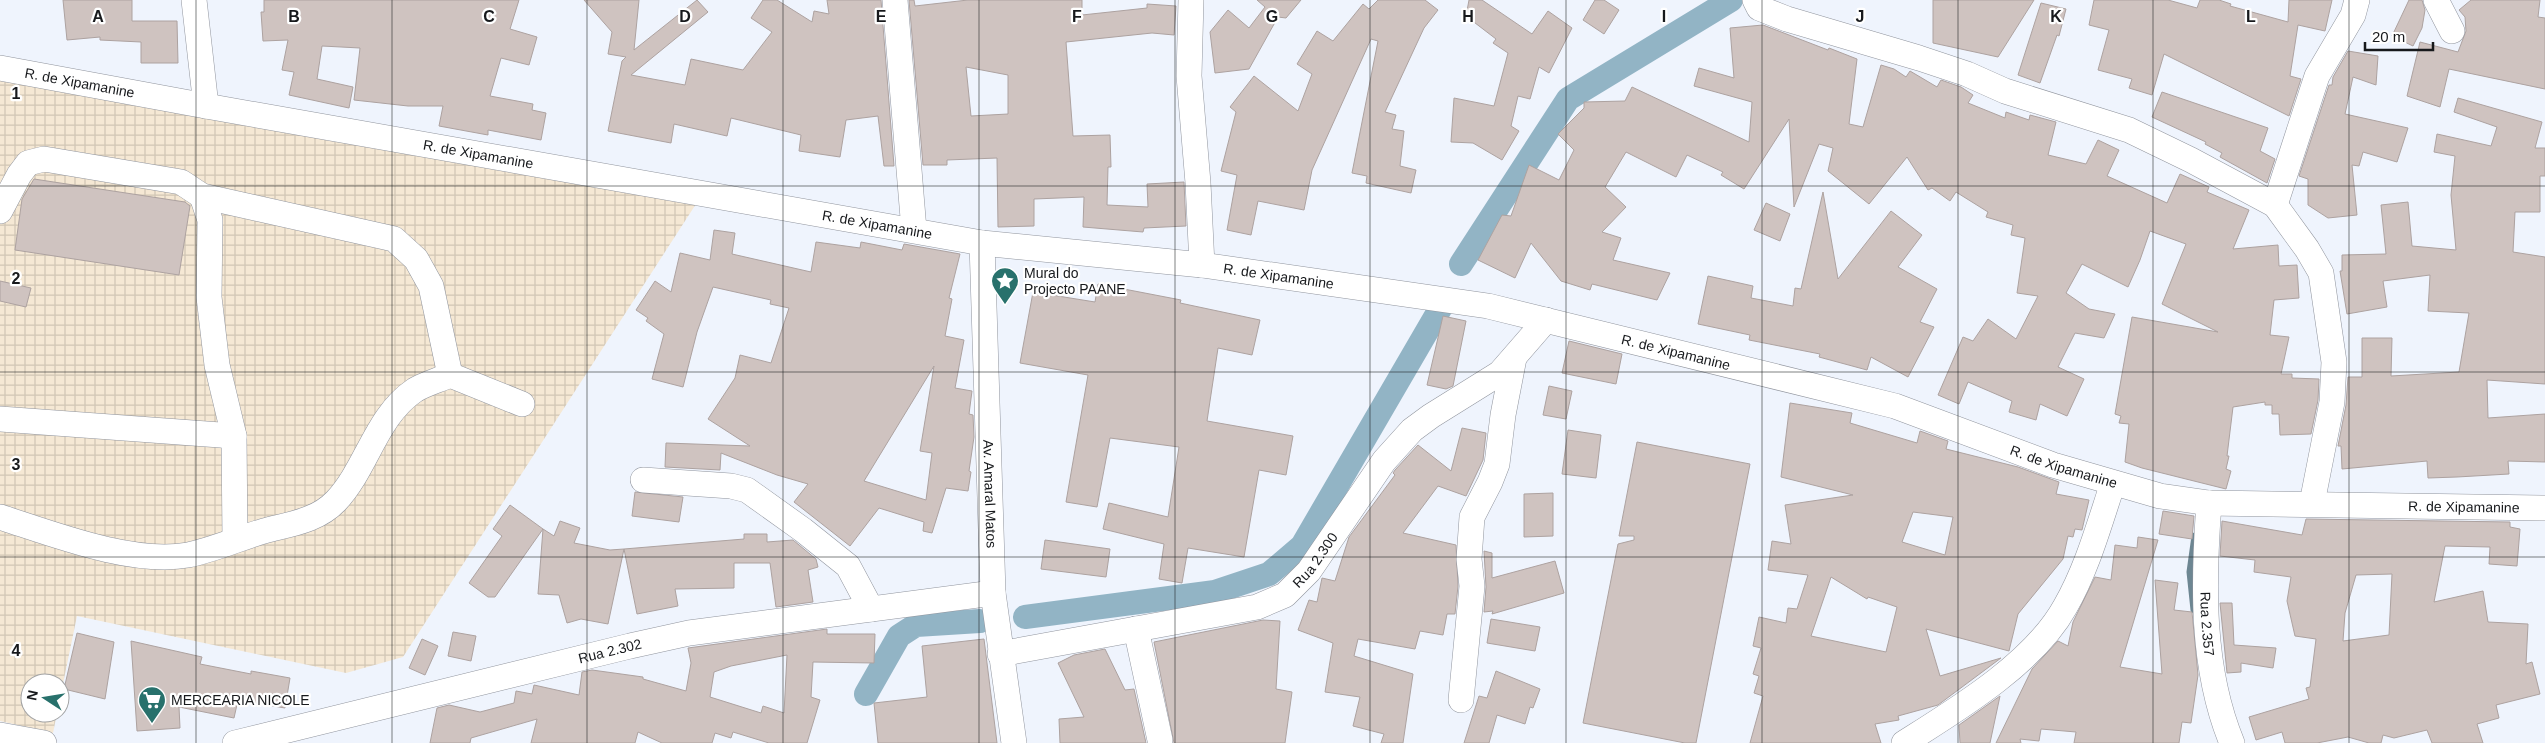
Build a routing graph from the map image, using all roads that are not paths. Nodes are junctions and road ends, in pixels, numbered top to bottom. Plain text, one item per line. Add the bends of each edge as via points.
1 (194, 0) edge
2 (895, 0) edge
3 (1191, 0) edge
4 (2357, 0) edge
5 (2436, 0) edge
6 (1757, 4) edge
7 (2452, 31) dead end
8 (0, 68) edge
9 (206, 106) junction
10 (202, 196) junction
11 (2275, 205) junction
12 (0, 211) edge
13 (914, 230) junction
14 (982, 243) junction
15 (1202, 265) junction
16 (1546, 320) junction
17 (1514, 358) junction
18 (450, 375) junction
19 (522, 404) dead end
20 (0, 419) edge
21 (234, 436) junction
22 (643, 480) dead end
23 (2113, 483) junction
24 (2209, 503) junction
25 (2312, 503) junction
26 (2545, 508) edge
27 (0, 517) edge
28 (235, 539) junction
29 (993, 592) junction
30 (870, 609) junction
31 (1136, 629) junction
32 (1000, 654) junction
33 (1461, 700) dead end
34 (0, 735) edge
35 (1160, 740) dead end
36 (44, 743) edge
37 (235, 743) edge
38 (1014, 743) edge
39 (1904, 743) edge
40 (2232, 743) edge

1 - 9 street
2 - 13 street
3 - 15 street via 1189,76
4 - 11 street via 2353,15 2317,76
5 - 7 street
6 - 11 street via 1808,26 1919,58 2005,91 2129,130
8 - 9 street, R. de Xipamanine
9 - 13 street, R. de Xipamanine
10 - 12 street via 181,182 44,159 28,163
10 - 18 street via 394,239 416,259 432,286
10 - 21 street via 210,220 209,297 217,365
11 - 25 street via 2321,273 2334,362 2332,402
13 - 14 street, R. de Xipamanine
14 - 15 street, R. de Xipamanine
14 - 29 street, Av. Amaral Matos
15 - 16 street, R. de Xipamanine via 1488,306
16 - 17 street, Rua 2.300
16 - 23 street, R. de Xipamanine via 1895,406 2053,465
17 - 31 street, Rua 2.300 via 1500,373 1412,430 1384,461 1309,571 1285,596 1257,607
17 - 33 street via 1502,415 1497,464 1472,518 1469,559 1472,586
18 - 19 street
18 - 28 street via 415,390 391,412 337,500 318,516
20 - 21 street
21 - 28 street
22 - 30 street via 747,490 848,566
23 - 24 street, R. de Xipamanine via 2160,496
23 - 39 street via 2086,565 2065,608 2035,648 1960,708
24 - 25 street, R. de Xipamanine
24 - 40 street, Rua 2.357 via 2204,563 2210,665
25 - 26 street, R. de Xipamanine
27 - 28 street via 65,538 139,556 188,555
29 - 30 street, Rua 2.302
29 - 32 street, Av. Amaral Matos
30 - 37 street, Rua 2.302 via 689,633
31 - 32 street, Rua 2.300
31 - 35 street
32 - 38 street, Av. Amaral Matos
34 - 36 street

